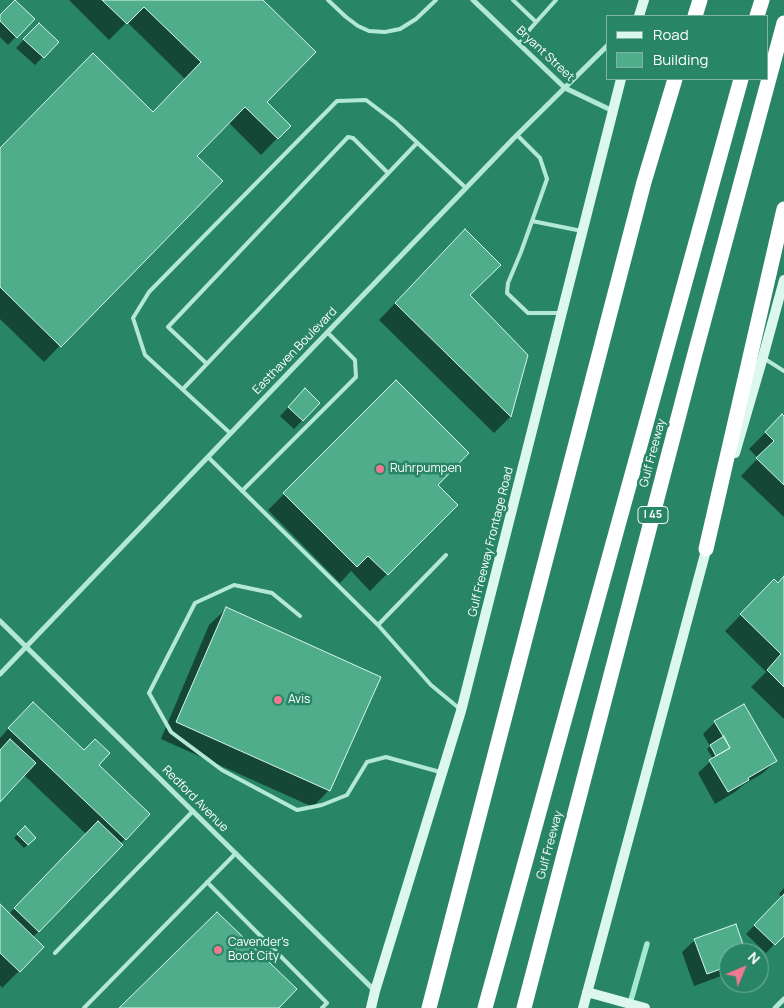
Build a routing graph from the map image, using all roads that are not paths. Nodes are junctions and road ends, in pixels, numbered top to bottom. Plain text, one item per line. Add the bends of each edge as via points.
1 (328, 0) edge
2 (436, 0) edge
3 (473, 0) edge
4 (513, 0) edge
5 (556, 0) edge
6 (644, 0) edge
7 (700, 0) edge
8 (762, 0) edge
9 (639, 15) edge
10 (695, 15) edge
11 (757, 15) edge
12 (536, 22) junction
13 (784, 23) edge
14 (519, 44) junction
15 (606, 47) edge
16 (769, 79) edge
17 (621, 80) edge
18 (676, 80) edge
19 (740, 80) edge
20 (769, 80) edge
21 (565, 88) junction
22 (613, 111) junction
23 (518, 135) junction
24 (417, 143) junction
25 (388, 173) junction
26 (466, 188) junction
27 (784, 208) edge
28 (532, 221) junction
29 (582, 231) junction
30 (784, 280) edge
31 (562, 313) junction
32 (327, 332) junction
33 (763, 357) junction
34 (207, 364) junction
35 (784, 371) edge
36 (183, 389) junction
37 (230, 433) junction
38 (208, 457) junction
39 (242, 491) junction
40 (706, 549) junction
41 (446, 555) dead end
42 (300, 616) dead end
43 (0, 621) edge
44 (378, 625) junction
45 (26, 647) junction
46 (0, 674) edge
47 (461, 710) junction
48 (442, 772) junction
49 (193, 811) junction
50 (236, 853) junction
51 (207, 882) junction
52 (55, 953) dead end
53 (375, 991) junction
54 (587, 992) junction
55 (784, 999) edge
56 (84, 1008) edge
57 (322, 1008) edge
58 (371, 1008) edge
59 (429, 1008) edge
60 (485, 1008) edge
61 (524, 1008) edge
62 (583, 1008) edge
63 (644, 1008) edge
64 (775, 1008) edge

1 - 2 lane via 358,26 385,32 400,29 416,20
3 - 14 street, Bryant Street
4 - 12 lane
5 - 12 lane
6 - 9 main road
7 - 10 highway
8 - 11 highway
12 - 14 lane
13 - 16 highway, Gulf Freeway / I 45
14 - 21 street, Bryant Street
15 - 21 street, Easthaven Boulevard
17 - 22 main road, Gulf Freeway Frontage Road
18 - 59 highway via 644,182
19 - 60 highway, Gulf Freeway
20 - 61 highway, Gulf Freeway / I 45
21 - 22 street, Bryant Street
21 - 23 street, Easthaven Boulevard
22 - 29 main road, Gulf Freeway Frontage Road
23 - 26 street, Easthaven Boulevard
23 - 28 lane via 540,158 547,179
24 - 25 lane
24 - 26 lane
24 - 36 lane via 366,100 337,101 149,292 133,318 145,355
25 - 34 lane
25 - 34 lane via 353,138 348,137 168,327
26 - 32 street, Easthaven Boulevard
27 - 40 highway
28 - 29 lane
28 - 31 lane via 507,293 528,313
29 - 31 main road, Gulf Freeway Frontage Road
30 - 33 main road
31 - 47 main road, Gulf Freeway Frontage Road
32 - 37 street, Easthaven Boulevard
32 - 39 lane via 355,360 356,377
33 - 35 lane
33 - 40 main road
34 - 36 lane
36 - 37 lane
37 - 38 street, Easthaven Boulevard
38 - 39 lane
38 - 45 street, Easthaven Boulevard
39 - 44 lane
40 - 54 main road
41 - 44 lane
42 - 48 lane via 272,592 234,585 195,603 148,693 171,732 222,770 297,810 347,795 367,762 386,757
43 - 45 street, Redford Avenue
44 - 47 lane via 431,685
45 - 46 street, Easthaven Boulevard
45 - 49 street, Redford Avenue
47 - 48 main road, Gulf Freeway Frontage Road
48 - 53 main road, Gulf Freeway Frontage Road
49 - 50 street, Redford Avenue
49 - 52 lane
50 - 51 lane
50 - 53 street, Redford Avenue
51 - 56 lane
51 - 57 lane via 327,1003
53 - 58 main road, Gulf Freeway Frontage Road
54 - 62 main road
54 - 63 main road
55 - 64 street

